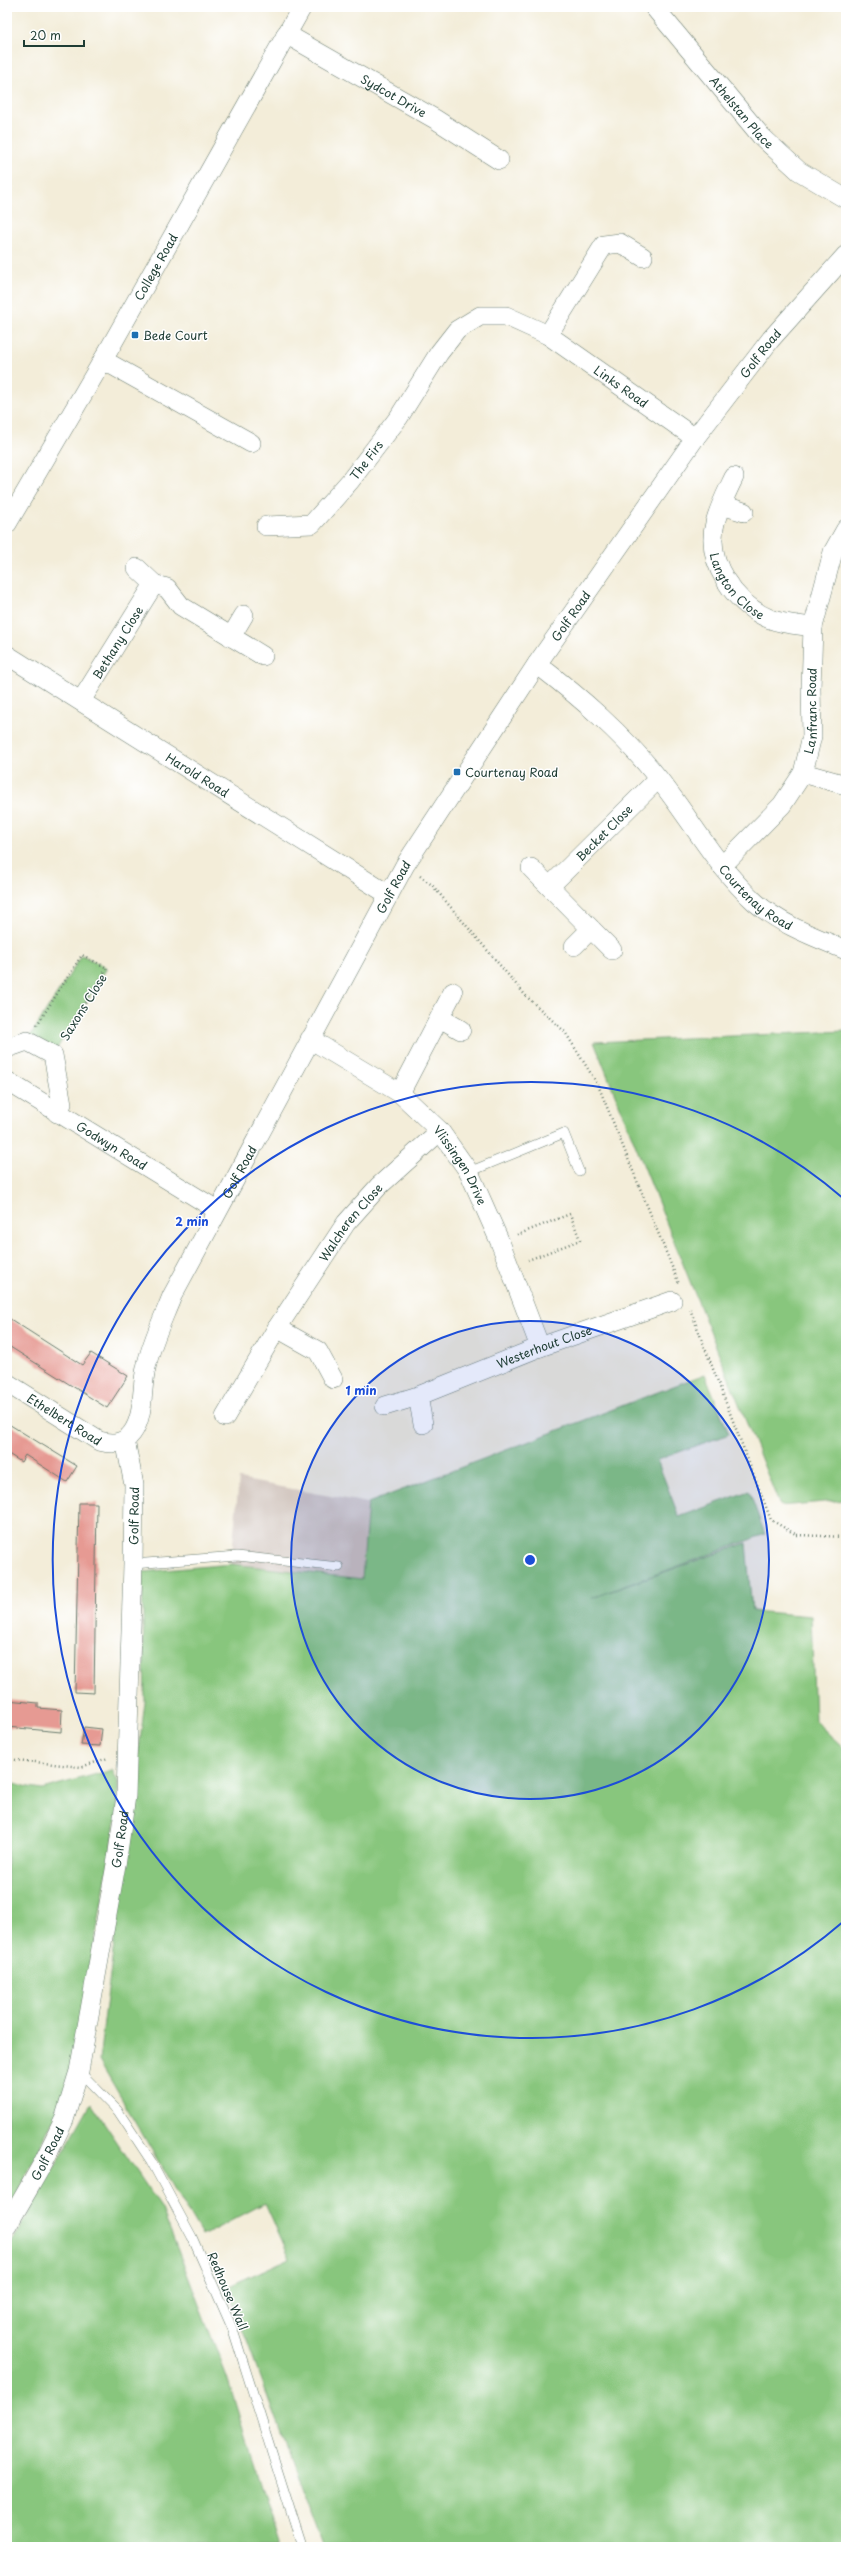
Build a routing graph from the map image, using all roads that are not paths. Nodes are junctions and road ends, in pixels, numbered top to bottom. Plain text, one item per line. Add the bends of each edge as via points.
1 (302, 7) edge
2 (654, 7) edge
3 (286, 34) junction
4 (499, 160) dead end
5 (846, 199) edge
6 (846, 254) edge
7 (643, 257) dead end
8 (548, 335) junction
9 (439, 353) joint
10 (103, 360) junction
11 (695, 438) junction
12 (251, 444) dead end
13 (734, 477) dead end
14 (722, 505) junction
15 (744, 512) dead end
16 (7, 524) edge
17 (266, 526) dead end
18 (846, 529) edge
19 (138, 568) dead end
20 (154, 584) junction
21 (244, 615) dead end
22 (813, 627) junction
23 (232, 637) junction
24 (7, 655) edge
25 (263, 656) dead end
26 (537, 664) junction
27 (81, 701) junction
28 (803, 773) junction
29 (658, 779) junction
30 (846, 785) edge
31 (722, 866) junction
32 (531, 868) dead end
33 (550, 886) junction
34 (388, 895) junction
35 (591, 929) junction
36 (574, 946) dead end
37 (612, 950) dead end
38 (846, 950) edge
39 (453, 992) dead end
40 (440, 1018) junction
41 (461, 1030) dead end
42 (310, 1040) junction
43 (7, 1048) edge
44 (7, 1081) edge
45 (400, 1093) junction
46 (57, 1113) junction
47 (440, 1131) junction
48 (579, 1171) dead end
49 (469, 1172) junction
50 (217, 1210) junction
51 (681, 1299) road end
52 (277, 1328) junction
53 (540, 1347) junction
54 (333, 1379) dead end
55 (7, 1383) edge
56 (418, 1396) junction
57 (385, 1406) dead end
58 (225, 1416) dead end
59 (422, 1424) dead end
60 (125, 1440) junction
61 (133, 1564) junction
62 (339, 1567) dead end
63 (79, 2071) junction
64 (7, 2226) edge
65 (302, 2547) edge

1 - 3 street, College Road
2 - 5 street, Athelstan Place via 760,136 799,170
3 - 4 street, Sydcot Drive via 435,119
3 - 10 street, College Road
6 - 11 street, Golf Road via 771,339
7 - 8 street via 620,243 604,245
8 - 9 street, Links Road via 506,316 480,316 456,330
8 - 11 street, Links Road
9 - 17 street, The Firs via 400,417 350,482 312,524
10 - 12 street
10 - 16 street, College Road
11 - 26 street, Golf Road
13 - 14 street, Langton Close
14 - 15 street
14 - 22 street, Langton Close via 715,524 713,549 721,574 740,600 771,620
18 - 22 street, Lanfranc Road via 833,552
19 - 20 street
20 - 23 street via 167,588 181,606
20 - 27 street, Bethany Close
21 - 23 street
22 - 28 street, Lanfranc Road via 810,689 812,736
23 - 25 street
24 - 27 street, Harold Road
26 - 29 street, Courtenay Road via 580,697 629,745
26 - 34 street, Golf Road
27 - 34 street, Harold Road
28 - 30 street
28 - 31 street, Lanfranc Road via 782,805
29 - 31 street, Courtenay Road
29 - 33 street, Becket Close
31 - 38 street, Courtenay Road via 755,902 797,930
32 - 33 street
33 - 35 street
34 - 42 street, Golf Road
35 - 36 street
35 - 37 street
39 - 40 street
40 - 41 street
40 - 45 street
42 - 45 street, Vlissingen Drive
42 - 50 street, Golf Road
43 - 46 street via 27,1041 53,1055 62,1104
44 - 46 street, Godwyn Road
45 - 47 street, Vlissingen Drive
46 - 50 street, Godwyn Road
47 - 49 street, Vlissingen Drive
47 - 52 street, Walcheren Close via 360,1206
48 - 49 lane via 564,1133
49 - 53 street, Vlissingen Drive via 500,1242
50 - 60 street, Golf Road via 172,1296 146,1368 139,1416 132,1433
51 - 53 street, Westerhout Close
52 - 54 street via 318,1351
52 - 58 street, Walcheren Close
53 - 56 street, Westerhout Close
55 - 60 street, Ethelbert Road via 99,1441 113,1444
56 - 57 street, Westerhout Close
56 - 59 street
60 - 61 street, Golf Road via 134,1485
61 - 62 lane via 237,1556
61 - 63 street, Golf Road via 126,1796 119,1851
63 - 64 street, Golf Road via 64,2120
63 - 65 lane, Redhouse Wall via 118,2111 151,2161 192,2237 233,2330

